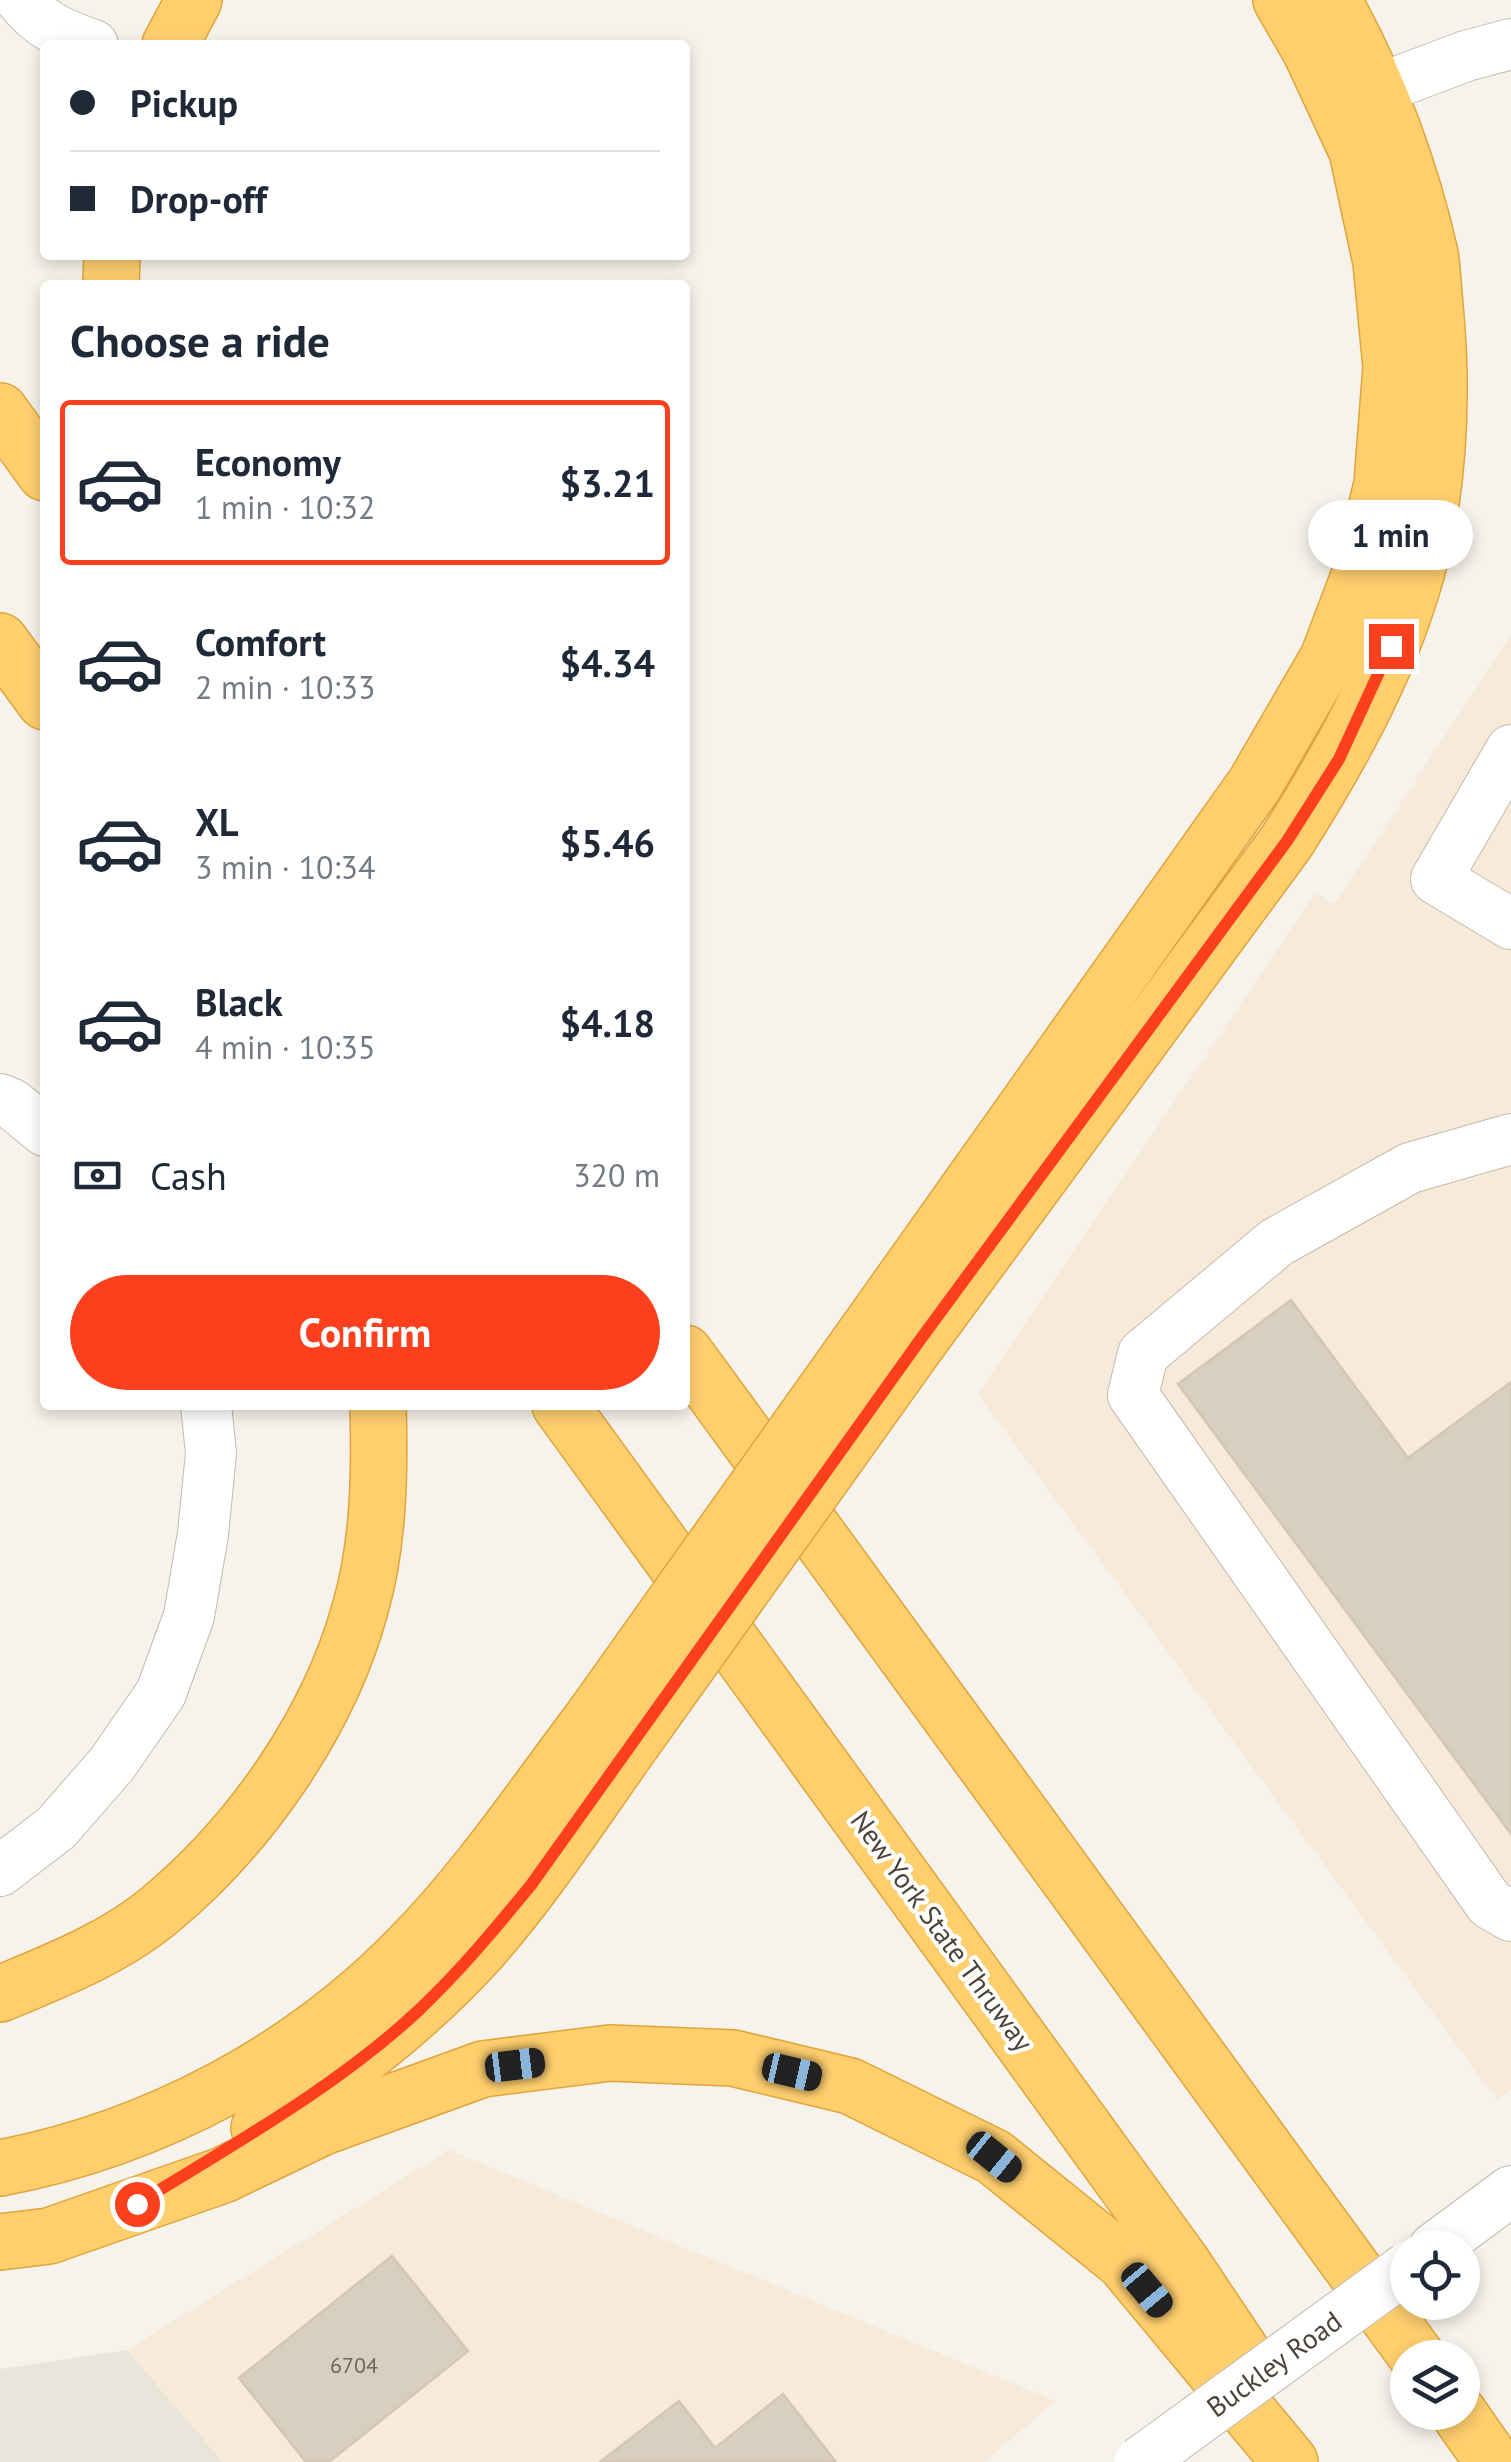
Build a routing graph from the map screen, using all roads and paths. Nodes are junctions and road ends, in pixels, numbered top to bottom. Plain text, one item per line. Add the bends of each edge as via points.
1 (21, 0) edge
2 (194, 0) edge
3 (1282, 0) edge
4 (1333, 0) edge
5 (79, 40) edge
6 (172, 40) edge
7 (1511, 44) edge
8 (1376, 90) junction
9 (0, 411) edge
10 (40, 466) edge
11 (0, 642) edge
12 (40, 695) edge
13 (1511, 750) edge
14 (1511, 924) edge
15 (0, 1099) edge
16 (40, 1126) edge
17 (1511, 1139) edge
18 (900, 1326) junction
19 (690, 1361) edge
20 (207, 1410) edge
21 (378, 1410) edge
22 (564, 1410) edge
23 (613, 1729) junction
24 (0, 1871) edge
25 (1511, 1916) edge
26 (0, 1994) edge
27 (0, 2168) edge
28 (1511, 2191) edge
29 (137, 2204) junction
30 (1457, 2230) edge
31 (0, 2242) edge
32 (1390, 2279) edge
33 (1405, 2340) edge
34 (1471, 2430) edge
35 (1140, 2462) edge
36 (1290, 2462) edge
37 (1315, 2462) edge
38 (1493, 2462) edge

1 - 5 street via 36,19
2 - 6 highway
3 - 18 highway via 1357,150 1381,262 1390,367 1382,484 1361,571 1328,658 1256,784
4 - 8 highway
7 - 8 street
8 - 18 highway via 1402,154 1430,257 1440,363 1434,481 1412,589 1380,675 1339,759 1287,841
9 - 10 highway
11 - 12 highway
13 - 14 street via 1436,879
15 - 16 street
17 - 25 street via 1410,1168 1277,1242 1143,1354 1133,1395 1490,1904
18 - 23 highway, bridge
19 - 33 highway
20 - 24 street via 211,1453 203,1534 189,1616 161,1693 56,1828
21 - 26 highway via 378,1504 360,1609 316,1721 244,1828 160,1911 82,1959
22 - 37 highway, New York State Thruway via 1181,2261
23 - 27 highway via 492,1852 410,1949 336,2016 249,2075 152,2124 53,2158
23 - 29 highway via 531,1885 417,2012 307,2098
28 - 30 street
29 - 31 highway via 49,2236
29 - 36 highway via 483,2068 610,2053 733,2058 850,2086 994,2157 1124,2262
32 - 35 street, Buckley Road, bridge
34 - 38 highway

